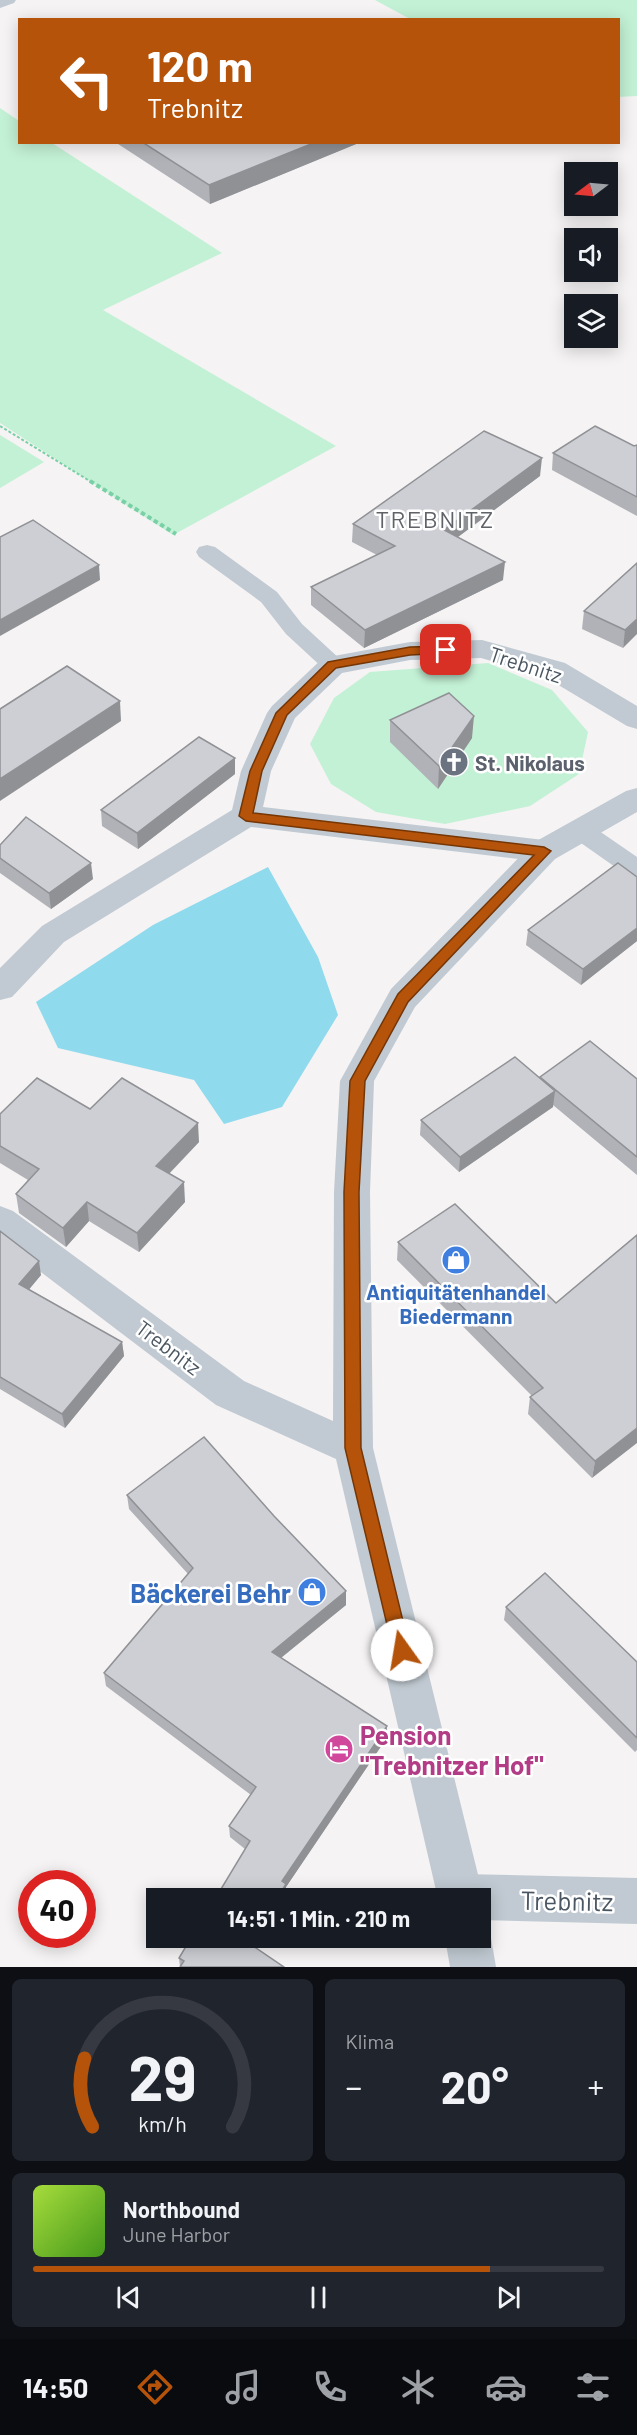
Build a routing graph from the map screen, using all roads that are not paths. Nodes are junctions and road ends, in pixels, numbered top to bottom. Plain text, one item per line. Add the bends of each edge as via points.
1 (8, 0) edge
2 (0, 3) edge
3 (207, 552) road end
4 (333, 665) junction
5 (637, 719) edge
6 (637, 798) edge
7 (246, 816) junction
8 (580, 830) junction
9 (544, 851) junction
10 (637, 870) edge
11 (0, 988) edge
12 (0, 1221) edge
13 (353, 1448) junction
14 (458, 1888) edge
15 (637, 1901) edge
16 (491, 1909) edge
17 (470, 1948) edge
18 (473, 1967) edge

1 - 2 lane
3 - 4 lane via 269,597 294,629
4 - 5 street, Trebnitz via 410,651 482,649 555,669
4 - 7 street via 282,713 256,771
6 - 8 street
7 - 9 street
7 - 11 street via 53,934
8 - 9 street
8 - 10 lane
9 - 13 street via 403,998 357,1081 352,1192
12 - 13 street, Trebnitz via 230,1393
13 - 14 street
15 - 16 street, Trebnitz
17 - 18 street

